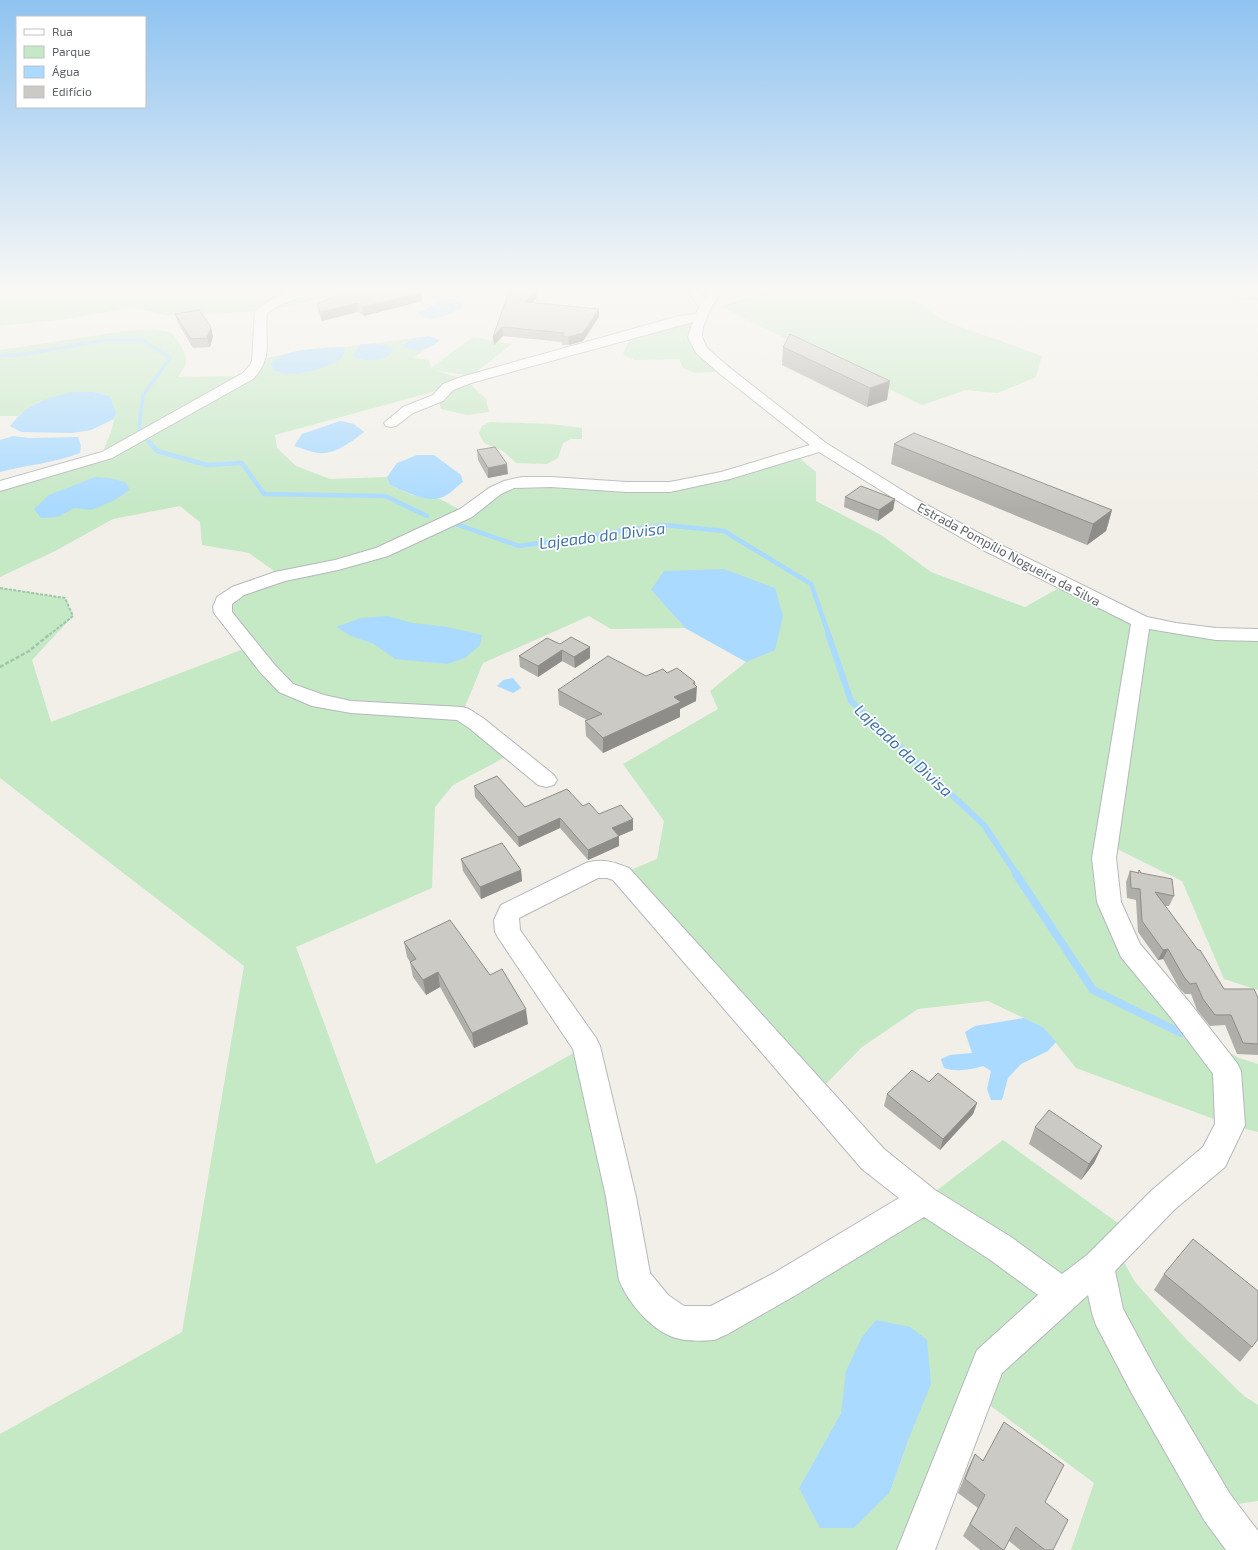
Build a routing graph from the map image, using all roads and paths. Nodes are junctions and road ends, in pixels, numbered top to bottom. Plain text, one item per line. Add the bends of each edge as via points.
1 (258, 363) edge
2 (526, 363) edge
3 (716, 363) edge
4 (391, 424) dead end
5 (821, 446) junction
6 (0, 486) edge
7 (0, 588) edge
8 (1142, 622) junction
9 (1258, 635) edge
10 (0, 668) edge
11 (546, 780) dead end
12 (924, 1200) junction
13 (1098, 1266) junction
14 (1063, 1294) junction
15 (916, 1550) edge
16 (1249, 1550) edge

1 - 6 street via 248,376 107,455
2 - 4 street via 448,387 438,398 408,410
3 - 5 street, Estrada Pompílio Nogueira da Silva
5 - 8 street, Estrada Pompílio Nogueira da Silva via 912,503 989,546
5 - 11 street via 724,476 670,487 551,482 510,484 494,491 466,513 382,552 338,565 281,576 238,591 224,601 223,614 286,688 320,701 351,707 462,714
7 - 10 path via 65,598 73,616 29,651
8 - 9 street, Estrada Pompílio Nogueira da Silva via 1216,634
8 - 13 street via 1104,858 1109,902 1130,950 1227,1071 1230,1125 1214,1157 1163,1200
12 - 12 street via 873,1159 621,874 609,869 594,869 510,912 506,920 508,932 586,1046 621,1197 635,1280 656,1308 680,1322 714,1323 785,1284
12 - 14 street via 1000,1248
13 - 14 street
13 - 16 street via 1108,1313 1142,1380 1217,1507
14 - 15 street via 989,1362

